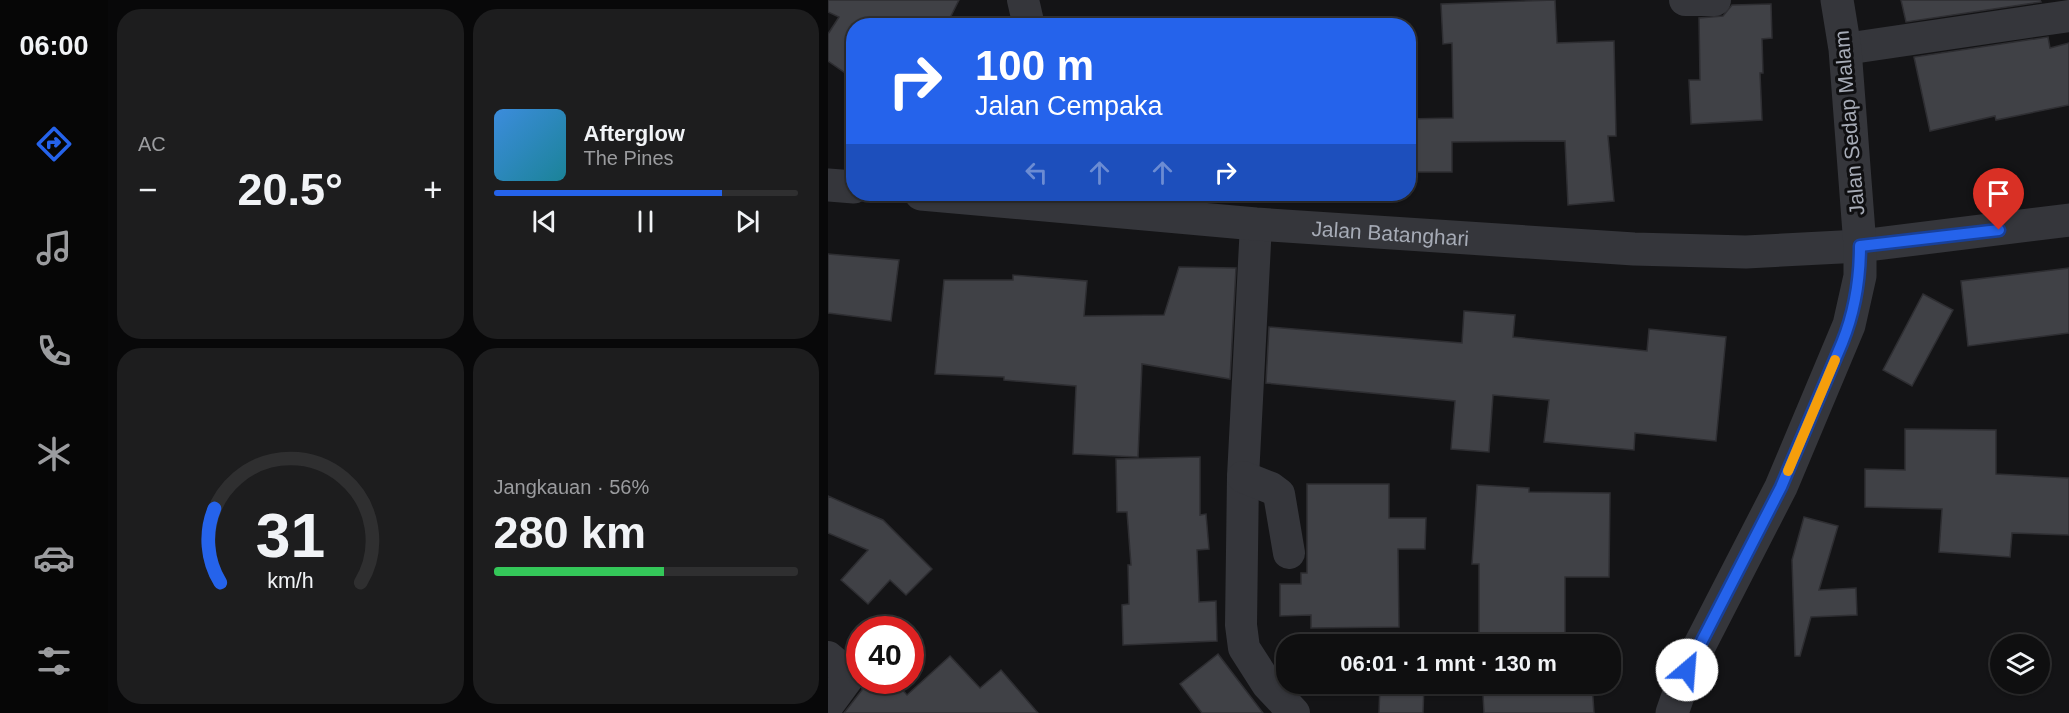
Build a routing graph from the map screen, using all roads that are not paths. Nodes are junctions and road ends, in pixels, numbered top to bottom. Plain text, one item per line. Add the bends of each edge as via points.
1 (1023, 0) edge
2 (1685, 0) edge
3 (1715, 0) edge
4 (1837, 0) edge
5 (2069, 16) edge
6 (1027, 18) edge
7 (1845, 49) junction
8 (828, 185) edge
9 (846, 186) edge
10 (1068, 201) edge
11 (2069, 220) edge
12 (1256, 224) junction
13 (1860, 246) junction
14 (1243, 477) junction
15 (1289, 553) dead end
16 (828, 657) edge
17 (828, 705) edge
18 (1294, 713) edge
19 (1672, 713) edge

1 - 6 street
2 - 3 street
4 - 7 street, Jalan Sedap Malam
5 - 7 street
7 - 13 street, Jalan Sedap Malam
8 - 9 street
10 - 12 street, Jalan Batanghari
11 - 13 street, Jalan Batanghari
12 - 13 street, Jalan Batanghari via 1634,249 1746,252
12 - 14 street
13 - 19 street, Jalan Sedap Malam via 1860,276 1849,325 1781,487 1687,670
14 - 15 street via 1279,495
14 - 18 street via 1244,648 1267,684
16 - 17 street via 846,672 847,679

